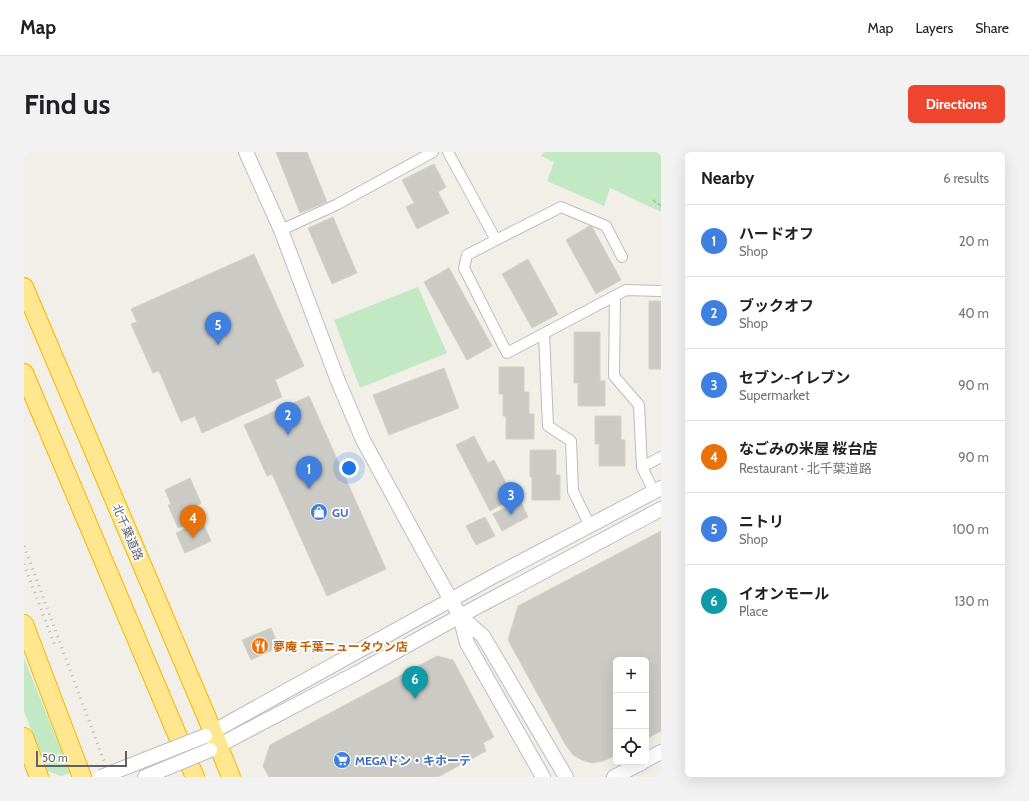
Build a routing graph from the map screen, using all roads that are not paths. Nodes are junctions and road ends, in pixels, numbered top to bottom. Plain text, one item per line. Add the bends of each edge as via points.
1 (246, 152) edge
2 (433, 152) edge
3 (448, 152) edge
4 (281, 230) junction
5 (496, 240) junction
6 (622, 257) dead end
7 (24, 287) edge
8 (661, 290) edge
9 (615, 296) junction
10 (544, 334) junction
11 (24, 373) edge
12 (661, 457) edge
13 (642, 467) junction
14 (657, 490) edge
15 (661, 509) edge
16 (590, 526) junction
17 (451, 600) junction
18 (460, 616) junction
19 (24, 624) edge
20 (24, 737) edge
21 (212, 741) junction
22 (661, 752) edge
23 (649, 758) edge
24 (637, 765) edge
25 (39, 777) edge
26 (82, 777) edge
27 (101, 777) edge
28 (145, 777) edge
29 (195, 777) edge
30 (231, 777) edge
31 (543, 777) edge
32 (566, 777) edge
33 (614, 777) edge

1 - 4 street
2 - 4 street via 336,205
3 - 5 street
4 - 17 street via 363,440
5 - 6 street via 561,207 606,226
5 - 10 street via 467,255 464,268 507,353
7 - 21 highway, 北千葉道路
8 - 9 street via 626,290
9 - 10 street
9 - 13 street via 614,376 639,405
10 - 16 street via 548,426 571,441 573,492
11 - 29 highway
12 - 13 street
13 - 14 street
14 - 16 street
15 - 18 street
16 - 17 street
17 - 18 street
17 - 21 street
18 - 21 street via 357,673
18 - 31 street via 467,643
18 - 32 street via 482,636
19 - 26 highway
20 - 25 highway
21 - 27 street, bridge
21 - 28 street, bridge
21 - 30 highway, 北千葉道路
22 - 23 street
24 - 33 street

